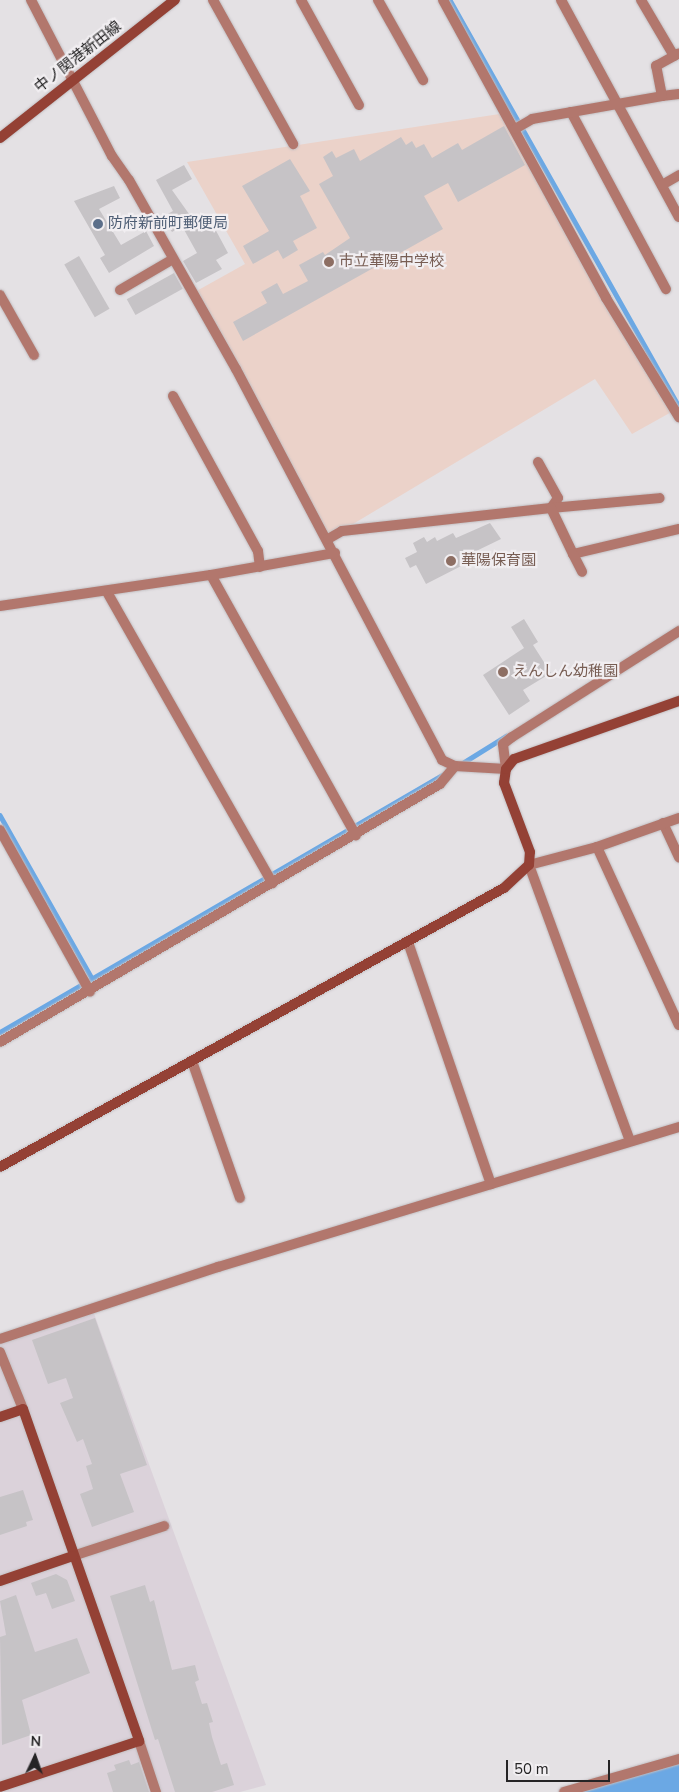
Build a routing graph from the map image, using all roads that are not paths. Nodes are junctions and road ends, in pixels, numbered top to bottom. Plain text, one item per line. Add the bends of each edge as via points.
1 (30, 0) edge
2 (175, 0) edge
3 (213, 0) edge
4 (301, 0) edge
5 (378, 0) edge
6 (443, 0) edge
7 (561, 0) edge
8 (641, 0) edge
9 (676, 55) edge
10 (422, 80) dead end
11 (72, 81) junction
12 (679, 94) edge
13 (662, 96) junction
14 (618, 104) junction
15 (359, 105) dead end
16 (571, 112) junction
17 (515, 129) junction
18 (0, 138) edge
19 (293, 144) dead end
20 (679, 175) edge
21 (662, 185) junction
22 (679, 217) edge
23 (173, 259) junction
24 (666, 289) dead end
25 (120, 290) dead end
26 (0, 295) edge
27 (34, 355) dead end
28 (173, 396) dead end
29 (679, 417) edge
30 (538, 462) dead end
31 (660, 498) dead end
32 (551, 508) junction
33 (679, 529) edge
34 (328, 539) junction
35 (335, 553) junction
36 (574, 554) junction
37 (260, 567) junction
38 (582, 572) dead end
39 (211, 575) junction
40 (107, 592) junction
41 (0, 606) edge
42 (679, 631) edge
43 (679, 701) edge
44 (455, 766) junction
45 (506, 769) junction
46 (679, 818) edge
47 (663, 823) junction
48 (0, 830) edge
49 (356, 835) junction
50 (597, 846) junction
51 (679, 857) edge
52 (528, 865) junction
53 (272, 883) junction
54 (408, 942) junction
55 (90, 992) junction
56 (679, 1025) edge
57 (0, 1042) edge
58 (192, 1061) junction
59 (679, 1127) edge
60 (630, 1141) junction
61 (0, 1167) edge
62 (491, 1184) junction
63 (240, 1198) dead end
64 (0, 1340) edge
65 (0, 1352) edge
66 (23, 1409) junction
67 (0, 1417) edge
68 (164, 1526) dead end
69 (73, 1556) junction
70 (0, 1581) edge
71 (139, 1741) junction
72 (679, 1759) edge
73 (0, 1787) edge
74 (156, 1792) edge
75 (564, 1792) edge

1 - 11 street
2 - 11 street, 中ノ関港新田線
3 - 19 street
4 - 15 street
5 - 10 street
6 - 17 street
7 - 14 street
8 - 9 street
9 - 13 street via 656,66 654,71
11 - 18 street, 中ノ関港新田線
11 - 23 street
12 - 13 street
13 - 14 street
14 - 16 street
14 - 21 street
16 - 17 street via 532,119
16 - 24 street
17 - 29 street via 606,298
20 - 21 street
21 - 22 street
23 - 25 street
23 - 34 street
26 - 27 street
28 - 37 street via 258,550
30 - 32 street via 558,498
31 - 32 street
32 - 34 street via 342,531
32 - 36 street
33 - 36 street
34 - 35 street
35 - 37 street
35 - 44 street via 442,760
36 - 38 street
37 - 39 street
39 - 40 street
39 - 49 street
40 - 41 street
40 - 53 street
42 - 45 street via 508,740 503,744
43 - 45 street via 514,760
44 - 45 street
44 - 49 street via 440,784
45 - 52 street via 504,782 530,852
46 - 47 street
47 - 50 street
47 - 51 street
48 - 55 street
49 - 53 street
50 - 52 street
50 - 56 street
52 - 54 street via 504,888
52 - 60 street
53 - 55 street via 108,978
54 - 58 street
54 - 62 street
55 - 57 street
58 - 61 street
58 - 63 street
59 - 60 street
60 - 62 street
62 - 64 street via 218,1267
65 - 66 street
66 - 67 street
66 - 69 street
68 - 69 street
69 - 70 street
69 - 71 street
71 - 73 street
71 - 74 street
72 - 75 street

